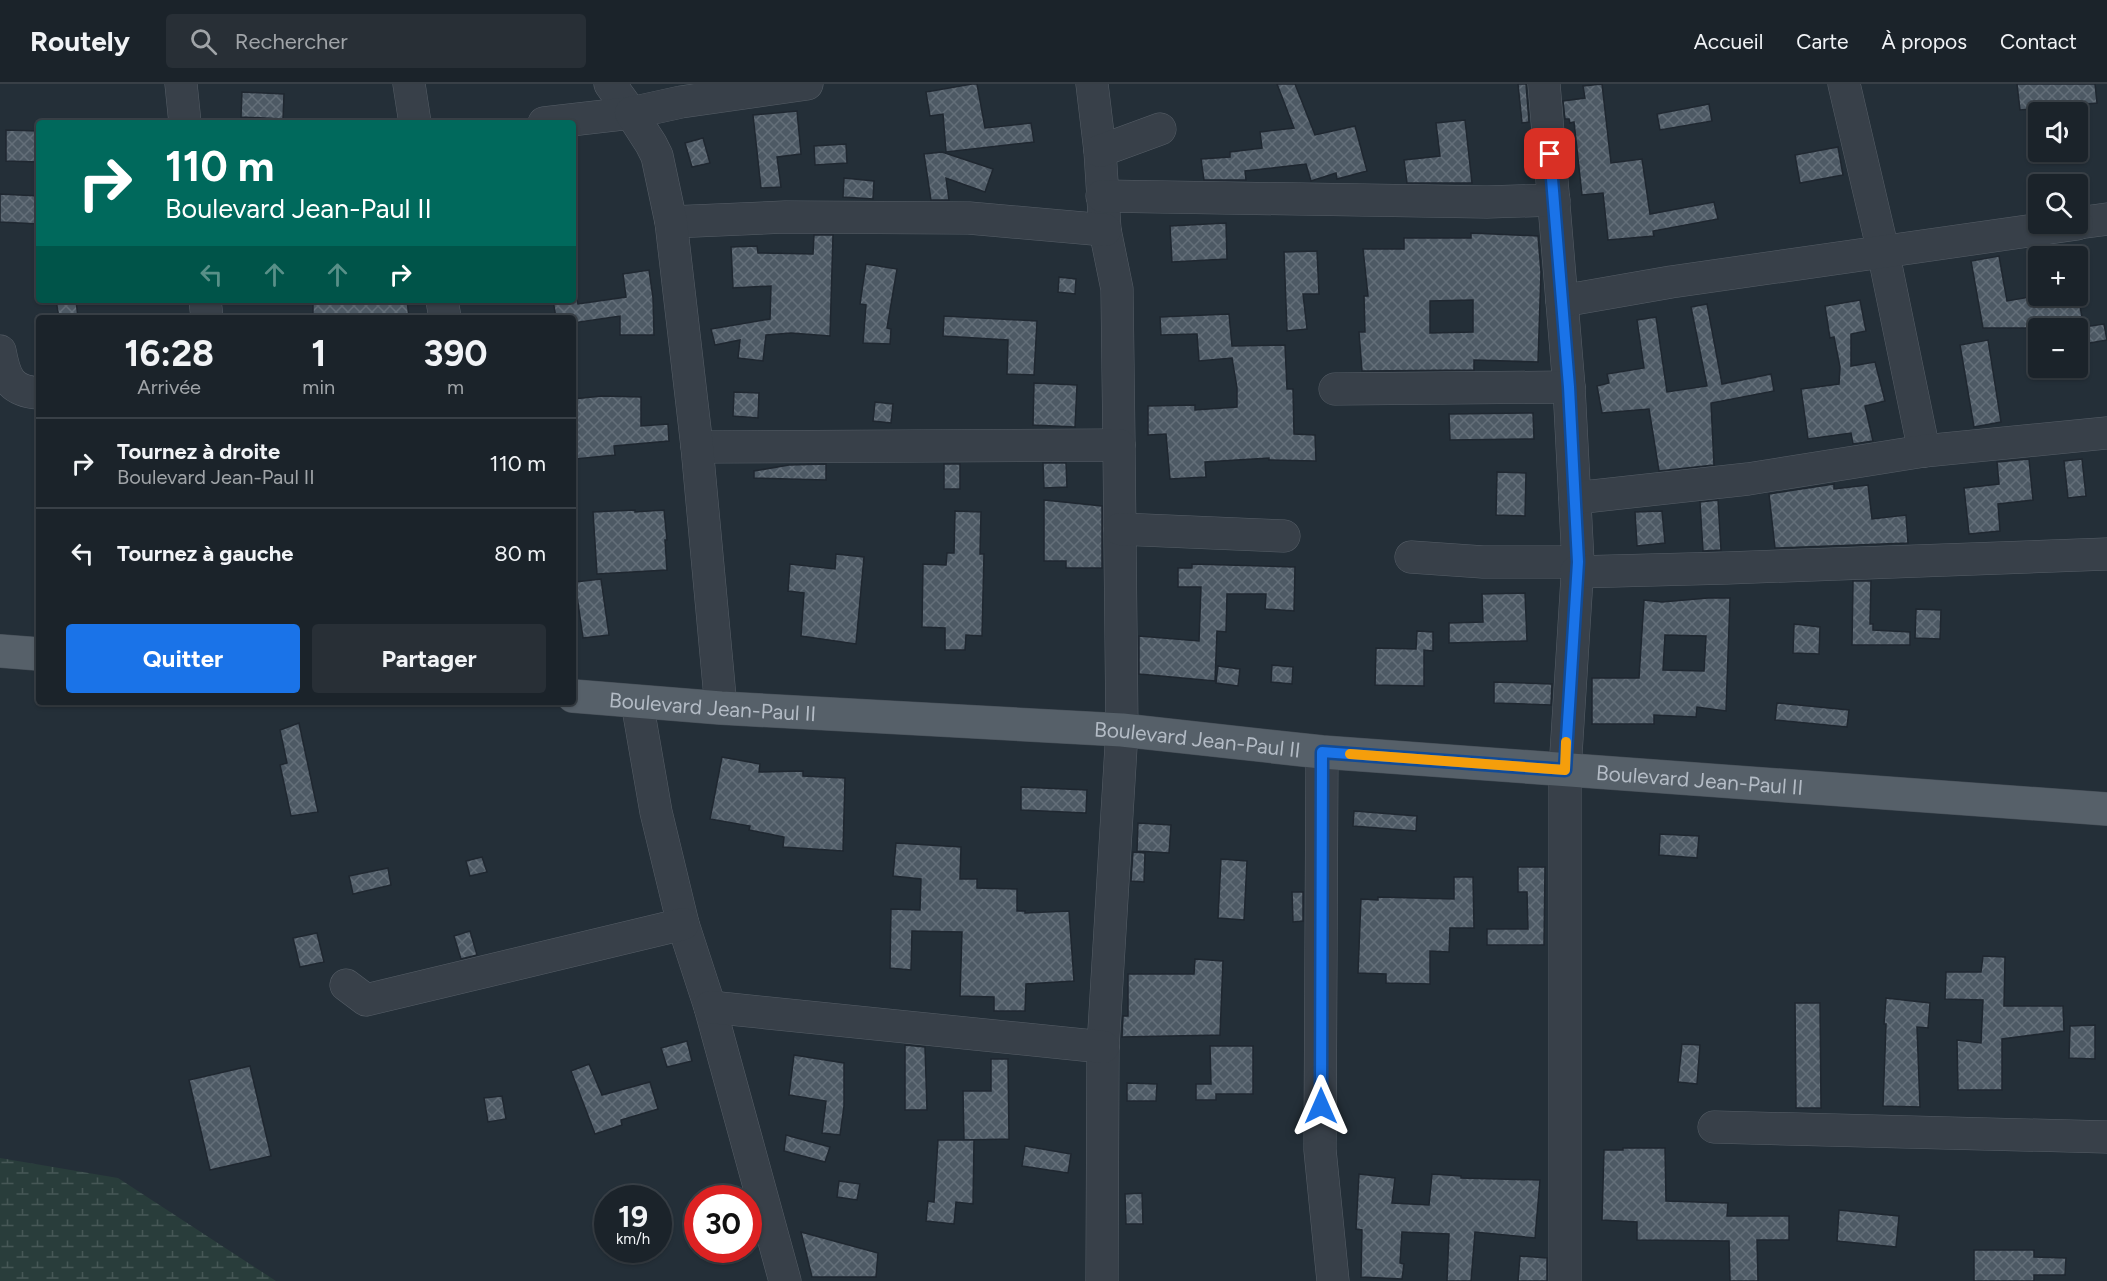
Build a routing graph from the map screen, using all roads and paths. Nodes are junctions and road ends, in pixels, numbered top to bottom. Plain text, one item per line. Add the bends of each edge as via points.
1 (181, 84) edge
2 (409, 84) edge
3 (610, 84) edge
4 (807, 84) edge
5 (1092, 84) edge
6 (1544, 84) edge
7 (1844, 84) edge
8 (631, 113) junction
9 (185, 120) edge
10 (415, 120) edge
11 (570, 120) edge
12 (1160, 129) dead end
13 (1100, 151) junction
14 (1102, 196) junction
15 (1554, 200) junction
16 (2107, 219) edge
17 (671, 222) junction
18 (2088, 222) edge
19 (1105, 230) junction
20 (2028, 231) edge
21 (1883, 251) junction
22 (1562, 301) junction
23 (0, 351) edge
24 (1569, 387) junction
25 (1335, 389) dead end
26 (36, 393) edge
27 (2107, 433) edge
28 (1119, 445) junction
29 (697, 447) junction
30 (1924, 451) junction
31 (1575, 498) junction
32 (1120, 529) junction
33 (1284, 536) dead end
34 (2107, 554) edge
35 (1411, 557) dead end
36 (1577, 567) junction
37 (0, 651) edge
38 (36, 654) edge
39 (576, 696) edge
40 (637, 702) junction
41 (721, 708) junction
42 (1122, 730) junction
43 (1322, 752) junction
44 (1565, 770) junction
45 (2107, 809) edge
46 (683, 924) junction
47 (346, 985) dead end
48 (710, 1007) junction
49 (1103, 1047) junction
50 (1714, 1127) dead end
51 (2107, 1137) edge
52 (785, 1281) edge
53 (1102, 1281) edge
54 (1333, 1281) edge
55 (1565, 1281) edge

1 - 9 street
2 - 10 street
3 - 8 street
4 - 8 street
5 - 13 street
6 - 15 street
7 - 21 street
8 - 11 street
8 - 17 street via 657,156
12 - 13 street
13 - 14 street
14 - 15 street
14 - 19 street
15 - 22 street
16 - 18 street
17 - 19 street via 785,217 969,218
17 - 29 street
19 - 28 street via 1117,289
20 - 21 street
21 - 22 street
21 - 30 street
22 - 24 street
23 - 26 street via 10,382 21,391
24 - 25 street
24 - 31 street
27 - 30 street
28 - 29 street
28 - 32 street
29 - 41 street
30 - 31 street via 1749,479
31 - 36 street
32 - 33 street
32 - 42 street
34 - 36 street via 1727,568
35 - 36 street
36 - 44 street
37 - 38 main road
39 - 40 main road, Boulevard Jean-Paul II
40 - 41 main road, Boulevard Jean-Paul II
40 - 46 street via 656,812
41 - 42 main road, Boulevard Jean-Paul II
42 - 43 main road, Boulevard Jean-Paul II
42 - 49 street
43 - 44 main road, Boulevard Jean-Paul II
43 - 54 street via 1320,1150
44 - 45 main road, Boulevard Jean-Paul II
44 - 55 street
46 - 47 street via 366,1000
46 - 48 street
48 - 49 street
48 - 52 street
49 - 53 street
50 - 51 street

